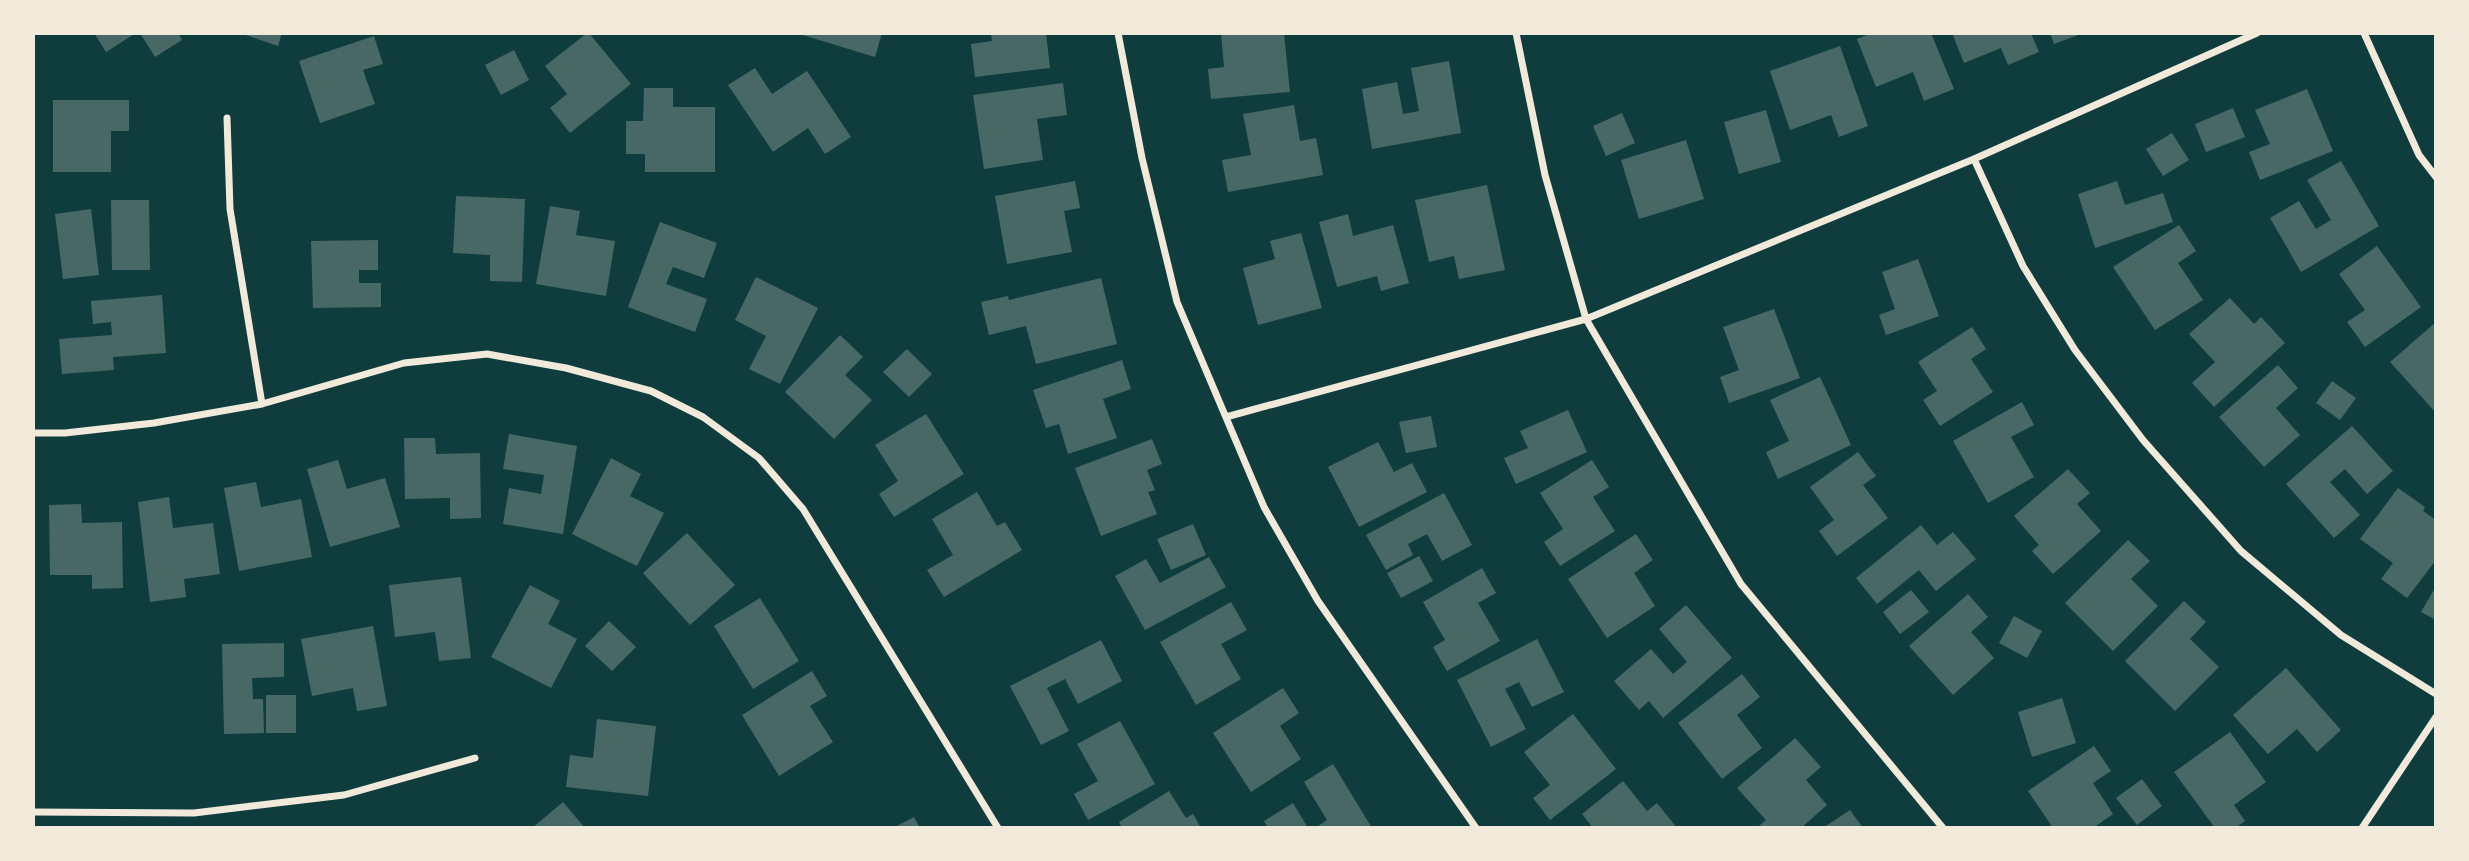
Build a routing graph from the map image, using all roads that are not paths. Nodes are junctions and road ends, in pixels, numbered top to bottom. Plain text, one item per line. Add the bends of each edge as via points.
1 (1118, 33) edge
2 (1516, 33) edge
3 (2257, 33) edge
4 (2364, 33) edge
5 (227, 118) dead end
6 (1974, 159) junction
7 (2436, 177) edge
8 (1586, 318) junction
9 (262, 404) junction
10 (1226, 417) junction
11 (33, 433) edge
12 (2436, 694) edge
13 (2436, 717) edge
14 (475, 758) dead end
15 (33, 812) edge
16 (998, 828) edge
17 (1476, 828) edge
18 (1943, 828) edge
19 (2362, 828) edge

1 - 10 street via 1177,302
2 - 8 street via 1545,175
3 - 6 street
4 - 7 street via 2418,155
5 - 9 street via 230,209
6 - 8 street
6 - 12 street via 2023,266 2075,350 2143,440 2241,551 2341,635
8 - 10 street
8 - 18 street via 1741,584
9 - 11 street via 154,423
9 - 16 street via 404,363 487,354 566,368 650,391 703,417 759,458 803,509
10 - 17 street via 1264,507 1318,601
13 - 19 street
14 - 15 street via 344,795 248,807 194,813

